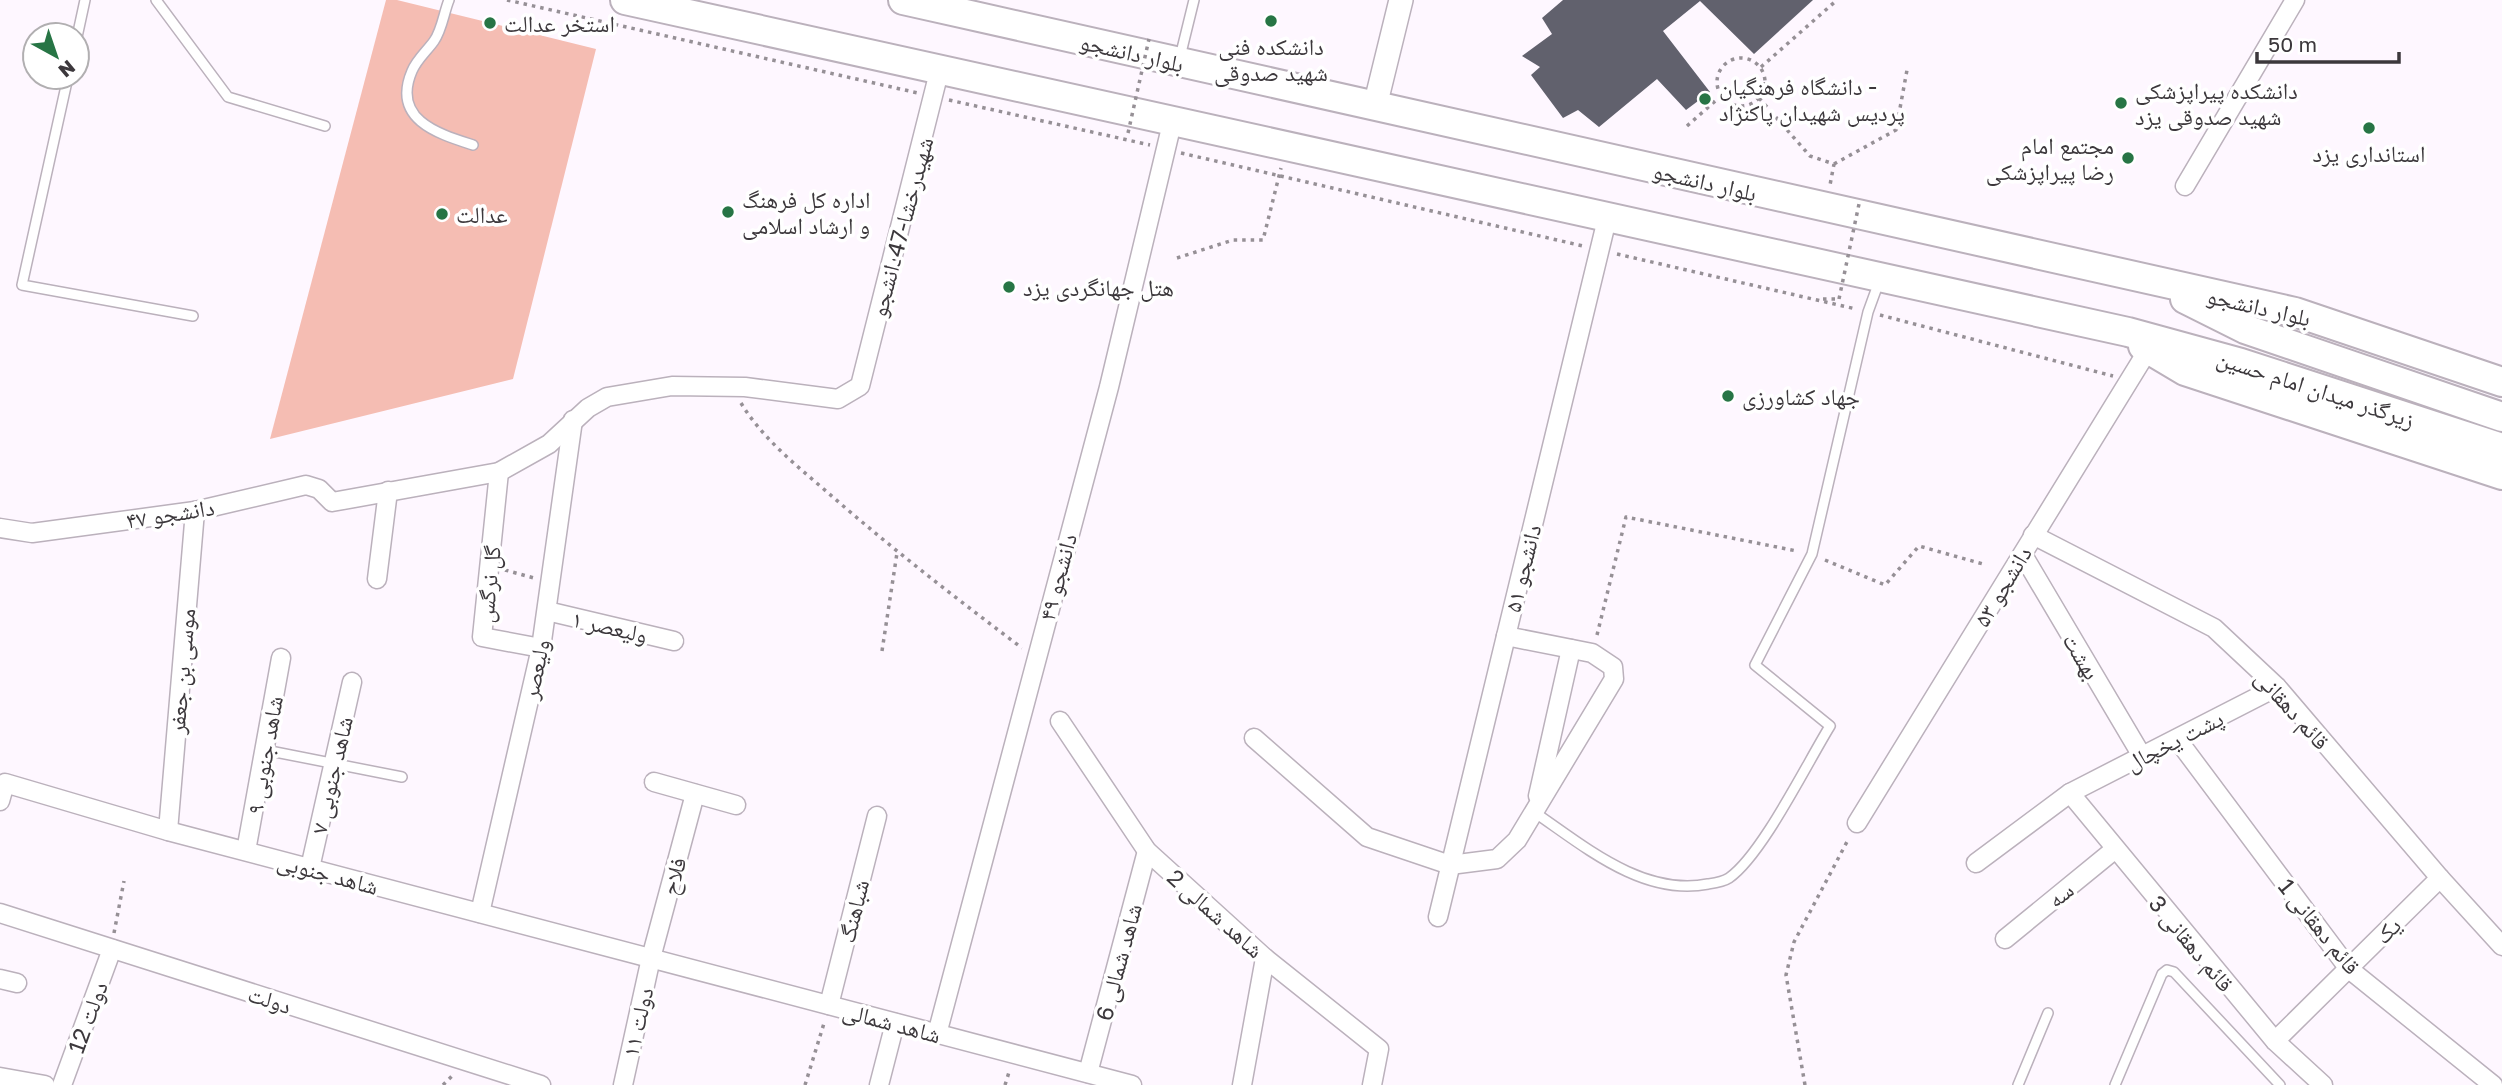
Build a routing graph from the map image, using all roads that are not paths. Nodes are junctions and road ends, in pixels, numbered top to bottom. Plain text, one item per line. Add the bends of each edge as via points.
1 (85, 0) edge
2 (156, 0) edge
3 (449, 0) edge
4 (625, 0) edge
5 (903, 0) edge
6 (1194, 0) edge
7 (1401, 0) edge
8 (2295, 0) edge
9 (956, 6) edge
10 (80, 21) edge
11 (1178, 62) junction
12 (940, 68) junction
13 (65, 91) edge
14 (1375, 106) junction
15 (1173, 119) junction
16 (325, 126) dead end
17 (473, 145) dead end
18 (2185, 186) dead end
19 (1607, 219) junction
20 (1881, 278) junction
21 (2145, 280) junction
22 (194, 316) dead end
23 (2138, 341) junction
24 (2502, 382) edge
25 (2502, 417) edge
26 (573, 421) junction
27 (2502, 448) edge
28 (499, 472) junction
29 (2502, 475) edge
30 (388, 491) junction
31 (195, 511) junction
32 (0, 528) edge
33 (2033, 535) junction
34 (2022, 555) junction
35 (377, 579) dead end
36 (547, 611) junction
37 (1506, 636) junction
38 (674, 641) dead end
39 (541, 648) junction
40 (1571, 649) junction
41 (281, 658) dead end
42 (352, 682) dead end
43 (2277, 687) junction
44 (1060, 721) dead end
45 (1254, 738) dead end
46 (2177, 739) junction
47 (265, 750) junction
48 (2142, 757) junction
49 (334, 764) junction
50 (402, 777) dead end
51 (654, 782) dead end
52 (2070, 793) junction
53 (695, 794) junction
54 (0, 801) edge
55 (736, 805) dead end
56 (1534, 812) junction
57 (877, 816) dead end
58 (1857, 823) road end
59 (168, 831) junction
60 (2114, 850) junction
61 (1147, 851) junction
62 (246, 852) junction
63 (1976, 863) dead end
64 (1450, 864) junction
65 (310, 868) junction
66 (2440, 878) junction
67 (0, 913) edge
68 (480, 913) junction
69 (1437, 917) dead end
70 (2005, 939) dead end
71 (2502, 946) edge
72 (111, 949) junction
73 (1265, 957) junction
74 (651, 958) junction
75 (2349, 969) junction
76 (829, 1005) junction
77 (2048, 1013) dead end
78 (895, 1023) junction
79 (937, 1034) junction
80 (2275, 1041) junction
81 (1088, 1073) junction
82 (0, 1077) edge
83 (19, 1083) edge
84 (536, 1084) edge
85 (45, 1085) edge
86 (62, 1085) edge
87 (623, 1085) edge
88 (879, 1085) edge
89 (1132, 1085) edge
90 (1242, 1085) edge
91 (1372, 1085) edge
92 (2018, 1085) edge
93 (2115, 1085) edge
94 (2280, 1085) edge
95 (2323, 1085) edge
96 (2493, 1085) edge

1 - 10 lane
2 - 16 lane via 228,97
3 - 17 lane via 436,39 411,72 409,103 430,131
4 - 12 main road
5 - 9 main road, بلوار دانشجو
6 - 11 lane
7 - 14 street
8 - 18 street
9 - 11 main road, بلوار دانشجو
11 - 14 main road, بلوار دانشجو
12 - 15 main road
12 - 26 street, شهیدرخشا-47دانشجو via 860,386 838,399 731,386 672,386 607,397
13 - 22 lane via 22,285
14 - 21 main road, بلوار دانشجو
15 - 19 main road
15 - 79 street, دانشجو ۴۹ via 1108,387
19 - 20 main road
19 - 37 street, دانشجو ۵۱
20 - 23 main road
20 - 56 lane via 1868,312 1812,554 1755,665 1829,726 1752,855 1727,880 1692,887 1645,879 1602,858
21 - 24 main road, بلوار دانشجو via 2295,312
21 - 25 main road, زیرگذر میدان امام حسین via 2245,329
23 - 27 main road, زیرگذر میدان امام حسین via 2241,363
23 - 29 main road via 2185,371
23 - 33 street, دانشجو ۵۳ via 2129,380
26 - 28 street via 549,444
26 - 36 street, ولیعصر
28 - 30 street
28 - 39 street, گل نرگس via 482,637
30 - 31 street, دانشجو ۴۷ via 332,502 319,489 306,485
30 - 35 street
31 - 32 street, دانشجو ۴۷ via 32,533
31 - 59 street, موسی بن جعفر
33 - 34 street, دانشجو ۵۳
33 - 43 street, قائم دهقانی via 2214,628
34 - 48 street, بهشت
34 - 58 street, دانشجو ۵۳
36 - 38 street, ولیعصر ۱
36 - 39 street, ولیعصر
37 - 40 street
37 - 64 street, دانشجو ۵۱
39 - 68 street, ولیعصر
40 - 56 street
40 - 56 street via 1592,653 1613,667 1614,679
41 - 47 street, شاهد جنوبی ۹
42 - 49 street, شاهد جنوبی ۷
43 - 46 street, پشت یخچال
43 - 66 street, قائم دهقانی
44 - 61 street, شاهد شمالی 2
45 - 64 street via 1367,837
46 - 48 street, پشت یخچال
46 - 75 street, قائم دهقانی 1
47 - 49 lane
47 - 62 street, شاهد جنوبی ۹
48 - 52 street, پشت یخچال
49 - 50 lane
49 - 65 street, شاهد جنوبی ۷
51 - 53 street
52 - 60 street, قائم دهقانی 3
52 - 63 street
53 - 55 street
53 - 74 street, فلاح
54 - 59 street, شاهد جنوبی via 5,783
56 - 64 street via 1517,840 1497,859
57 - 76 street, شباهنگ
59 - 62 street, شاهد جنوبی
60 - 70 street, سه
60 - 80 street, قائم دهقانی 3
61 - 73 street, شاهد شمالی 2
61 - 81 street, شاهد شمالی 6
62 - 65 street, شاهد جنوبی
64 - 69 street, دانشجو ۵۱
65 - 68 street, شاهد جنوبی
66 - 71 street, قائم دهقانی
66 - 75 street, یک
67 - 72 street, دولت
68 - 74 street, شاهد جنوبی
72 - 84 street, دولت
72 - 86 street, دولت 12
73 - 90 street
73 - 91 street, شاهد شمالی 2 via 1379,1049
74 - 76 street, شاهد شمالی
74 - 87 street, دولت ۱۱
75 - 80 street, یک
75 - 96 street, قائم دهقانی 1
76 - 78 street, شاهد شمالی
77 - 92 lane
78 - 79 street, شاهد شمالی
78 - 88 street
79 - 81 street, شاهد شمالی
80 - 95 street, قائم دهقانی 3
81 - 89 street, شاهد شمالی
82 - 83 street
83 - 85 street
93 - 94 lane via 2167,971 2174,972

